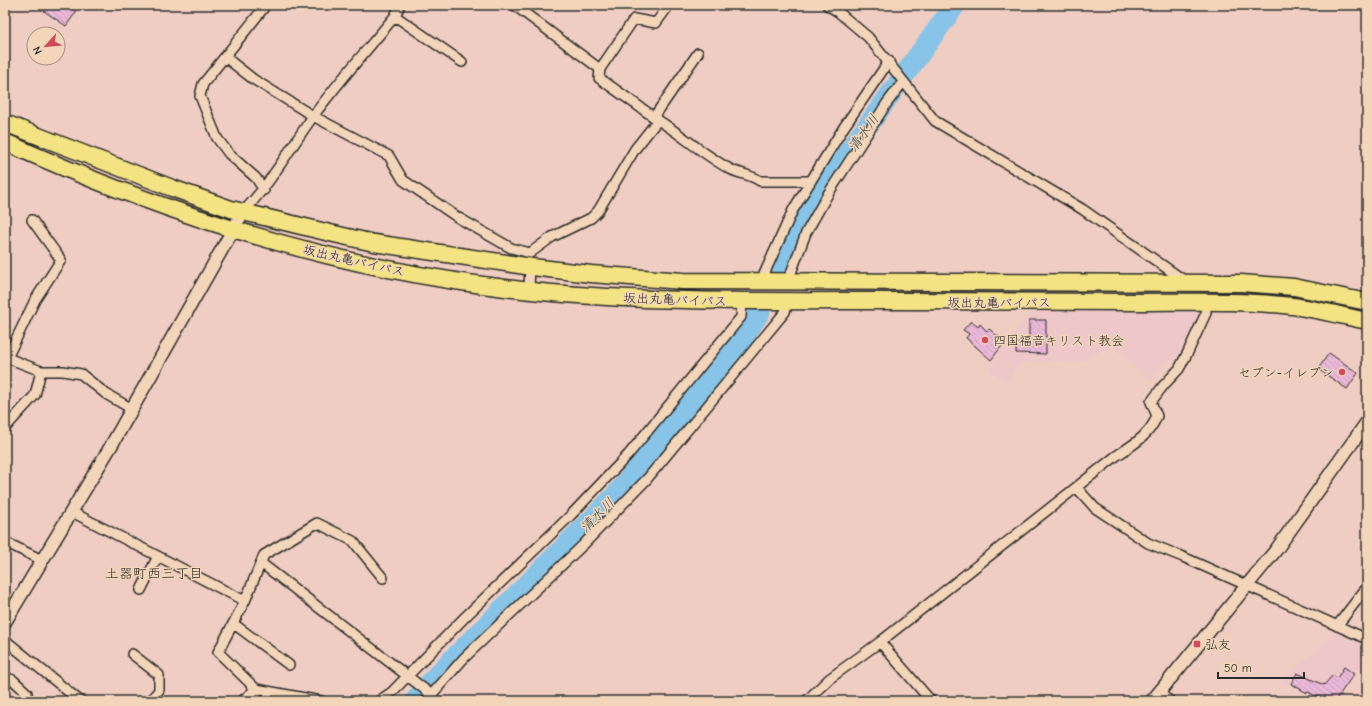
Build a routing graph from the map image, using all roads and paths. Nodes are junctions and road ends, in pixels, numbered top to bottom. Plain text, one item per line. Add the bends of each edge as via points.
1 (266, 5) edge
2 (400, 5) edge
3 (514, 5) edge
4 (668, 5) edge
5 (827, 5) edge
6 (839, 8) edge
7 (395, 16) junction
8 (698, 53) dead end
9 (225, 57) junction
10 (889, 61) junction
11 (462, 62) dead end
12 (600, 70) junction
13 (904, 82) junction
14 (314, 116) junction
15 (656, 119) junction
16 (5, 123) edge
17 (5, 142) edge
18 (811, 181) junction
19 (264, 190) junction
20 (244, 212) junction
21 (32, 220) dead end
22 (233, 229) junction
23 (530, 260) junction
24 (762, 281) junction
25 (788, 281) junction
26 (1185, 282) junction
27 (528, 290) junction
28 (788, 300) junction
29 (742, 301) junction
30 (1206, 301) junction
31 (1367, 302) edge
32 (1367, 321) edge
33 (6, 358) edge
34 (41, 371) junction
35 (132, 409) junction
36 (1367, 422) edge
37 (5, 428) edge
38 (1077, 488) junction
39 (72, 512) junction
40 (5, 542) edge
41 (158, 556) junction
42 (42, 560) junction
43 (261, 563) junction
44 (383, 578) dead end
45 (1247, 586) junction
46 (1367, 587) edge
47 (141, 590) dead end
48 (245, 601) junction
49 (5, 622) edge
50 (234, 624) junction
51 (1337, 626) junction
52 (1367, 638) edge
53 (5, 640) edge
54 (880, 642) junction
55 (132, 654) dead end
56 (289, 665) dead end
57 (408, 676) junction
58 (5, 677) edge
59 (256, 689) junction
60 (1155, 697) edge
61 (429, 698) edge
62 (27, 701) edge
63 (80, 701) edge
64 (150, 701) edge
65 (242, 701) edge
66 (321, 701) edge
67 (379, 701) edge
68 (806, 701) edge
69 (931, 701) edge
70 (1170, 701) edge

1 - 9 street
2 - 7 street
3 - 12 street
4 - 12 street via 656,23 634,19
5 - 6 street
6 - 10 street
7 - 11 street
7 - 14 street
8 - 15 street
9 - 14 street via 253,79
9 - 19 street via 203,84 200,96 217,138 229,154 256,178
10 - 13 street
10 - 18 street
12 - 15 street via 599,78
13 - 25 street via 887,103 828,194 806,233
13 - 26 street via 936,121 1082,209
14 - 19 street
14 - 23 street via 389,156 403,180 457,217
15 - 18 street via 730,169 760,181
15 - 23 street via 635,148 598,211 591,218 552,237
16 - 20 highway, 坂出丸亀バイパス via 172,188
17 - 22 highway, 坂出丸亀バイパス via 100,183
18 - 24 street via 793,210
19 - 20 street
20 - 22 street
20 - 23 highway, 坂出丸亀バイパス via 374,243
21 - 33 street via 61,260 34,300
22 - 27 highway, 坂出丸亀バイパス via 364,264
22 - 35 street
23 - 24 highway, 坂出丸亀バイパス via 591,274 683,281
23 - 27 street
24 - 25 highway, 坂出丸亀バイパス
25 - 26 highway, 坂出丸亀バイパス
26 - 31 highway, 坂出丸亀バイパス via 1294,287
27 - 29 highway, 坂出丸亀バイパス via 585,296
28 - 29 highway, 坂出丸亀バイパス
28 - 30 highway, 坂出丸亀バイパス
28 - 61 street via 784,312 647,479 583,545 464,658
29 - 57 street via 741,317 628,456
30 - 32 highway, 坂出丸亀バイパス via 1294,306
30 - 38 street via 1206,314 1179,369 1151,402 1157,416 1153,428
33 - 34 street
34 - 35 street via 81,374 106,394
34 - 37 street via 35,395
35 - 39 street
36 - 45 street via 1303,514
38 - 45 street via 1095,508 1148,543
38 - 54 street
39 - 41 street
39 - 42 street
40 - 42 street
41 - 47 street
41 - 48 street
42 - 49 street
43 - 44 street via 264,555 317,524 352,541
43 - 48 street
43 - 57 street
45 - 51 street
45 - 60 street
46 - 51 street
48 - 50 street
50 - 56 street
50 - 59 street via 218,652
51 - 52 street
53 - 63 street
54 - 68 street via 829,678
54 - 69 street
55 - 64 street via 158,675 160,690
57 - 61 street
57 - 67 street
58 - 62 street via 13,680 27,693
59 - 65 street
59 - 66 street
60 - 70 street

